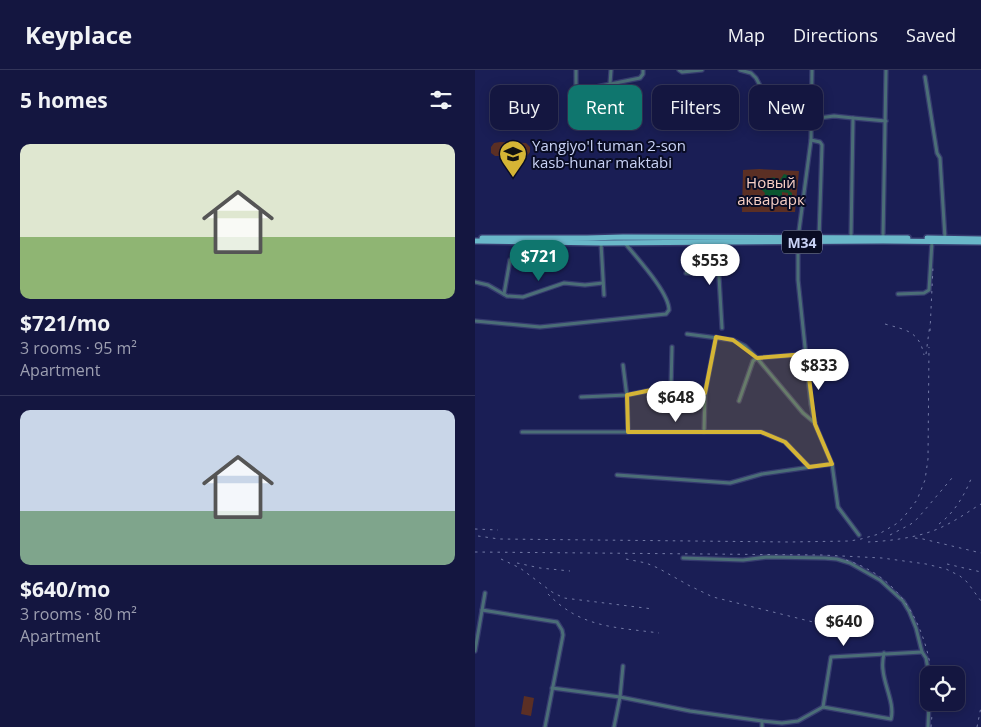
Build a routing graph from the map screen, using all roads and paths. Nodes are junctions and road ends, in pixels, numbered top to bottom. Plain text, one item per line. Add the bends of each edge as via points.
1 (576, 70) edge
2 (611, 70) edge
3 (643, 70) edge
4 (679, 70) edge
5 (702, 70) edge
6 (740, 70) edge
7 (812, 70) edge
8 (886, 70) edge
9 (925, 77) dead end
10 (610, 84) junction
11 (576, 85) edge
12 (605, 85) edge
13 (760, 85) edge
14 (812, 85) edge
15 (823, 118) edge
16 (853, 118) junction
17 (886, 121) junction
18 (811, 130) edge
19 (811, 140) junction
20 (819, 238) junction
21 (851, 238) junction
22 (883, 238) junction
23 (945, 238) junction
24 (475, 240) edge
25 (601, 240) junction
26 (798, 240) junction
27 (981, 240) edge
28 (623, 242) junction
29 (717, 242) junction
30 (932, 242) junction
31 (510, 260) dead end
32 (686, 273) dead end
33 (719, 274) junction
34 (475, 282) edge
35 (603, 283) junction
36 (504, 294) junction
37 (898, 294) dead end
38 (604, 295) dead end
39 (475, 321) edge
40 (722, 328) dead end
41 (687, 334) dead end
42 (716, 337) junction
43 (671, 346) dead end
44 (806, 354) junction
45 (757, 358) junction
46 (623, 365) dead end
47 (671, 386) junction
48 (705, 393) junction
49 (627, 395) junction
50 (581, 397) dead end
51 (739, 401) dead end
52 (815, 424) junction
53 (522, 432) dead end
54 (628, 432) junction
55 (704, 432) junction
56 (832, 464) junction
57 (809, 467) junction
58 (617, 475) dead end
59 (859, 535) dead end
60 (683, 558) dead end
61 (485, 593) dead end
62 (482, 610) junction
63 (475, 651) edge
64 (922, 652) junction
65 (884, 653) junction
66 (623, 666) dead end
67 (927, 666) edge
68 (553, 688) junction
69 (620, 697) junction
70 (823, 707) junction
71 (929, 711) edge
72 (762, 722) junction
73 (545, 727) edge
74 (614, 727) edge
75 (762, 727) edge
76 (928, 727) edge

1 - 11 street
2 - 10 street
3 - 10 street via 640,78
4 - 5 street
6 - 13 street via 751,73
7 - 14 street
8 - 17 street
9 - 23 street via 940,158
10 - 12 street
15 - 16 street
16 - 17 street
16 - 21 street
17 - 22 street
18 - 19 street
19 - 20 street via 822,145
19 - 26 street
20 - 21 main road, M34
20 - 26 main road, M34
21 - 22 main road, M34
22 - 23 main road, M34
23 - 27 main road, M34
24 - 25 main road, M34
24 - 25 main road, M34
25 - 26 main road, M34 via 623,237
25 - 28 main road, M34
25 - 35 street
26 - 29 main road, M34
26 - 30 main road, M34
26 - 44 street via 798,280
27 - 30 main road, M34
28 - 29 main road, M34
28 - 39 street via 663,291 669,304 666,314 540,327
29 - 33 street
30 - 37 street via 929,290
31 - 36 street
32 - 33 street
33 - 40 street
34 - 36 street
35 - 36 street via 564,283 523,297
35 - 38 street
41 - 42 street
42 - 45 street via 745,346
42 - 48 street
43 - 47 street
44 - 45 street
44 - 52 street
45 - 51 street via 753,361
45 - 52 street
46 - 49 street
47 - 48 street
47 - 49 street
48 - 55 street
49 - 50 street
49 - 54 street
52 - 56 street
53 - 54 street
54 - 55 street
55 - 57 street via 761,432 785,442
56 - 57 street
56 - 59 street via 838,507
57 - 58 street via 729,483
60 - 64 street via 825,558 850,563 880,580 903,601 916,628
61 - 62 street
62 - 63 street
62 - 68 street via 557,622 561,626 563,635
64 - 65 street
64 - 67 street
65 - 70 street via 831,657
65 - 70 street via 883,670 893,712 891,719
66 - 69 street
68 - 69 street
68 - 73 street
69 - 72 street
69 - 74 street
70 - 72 street via 799,721
71 - 76 street
72 - 75 street

